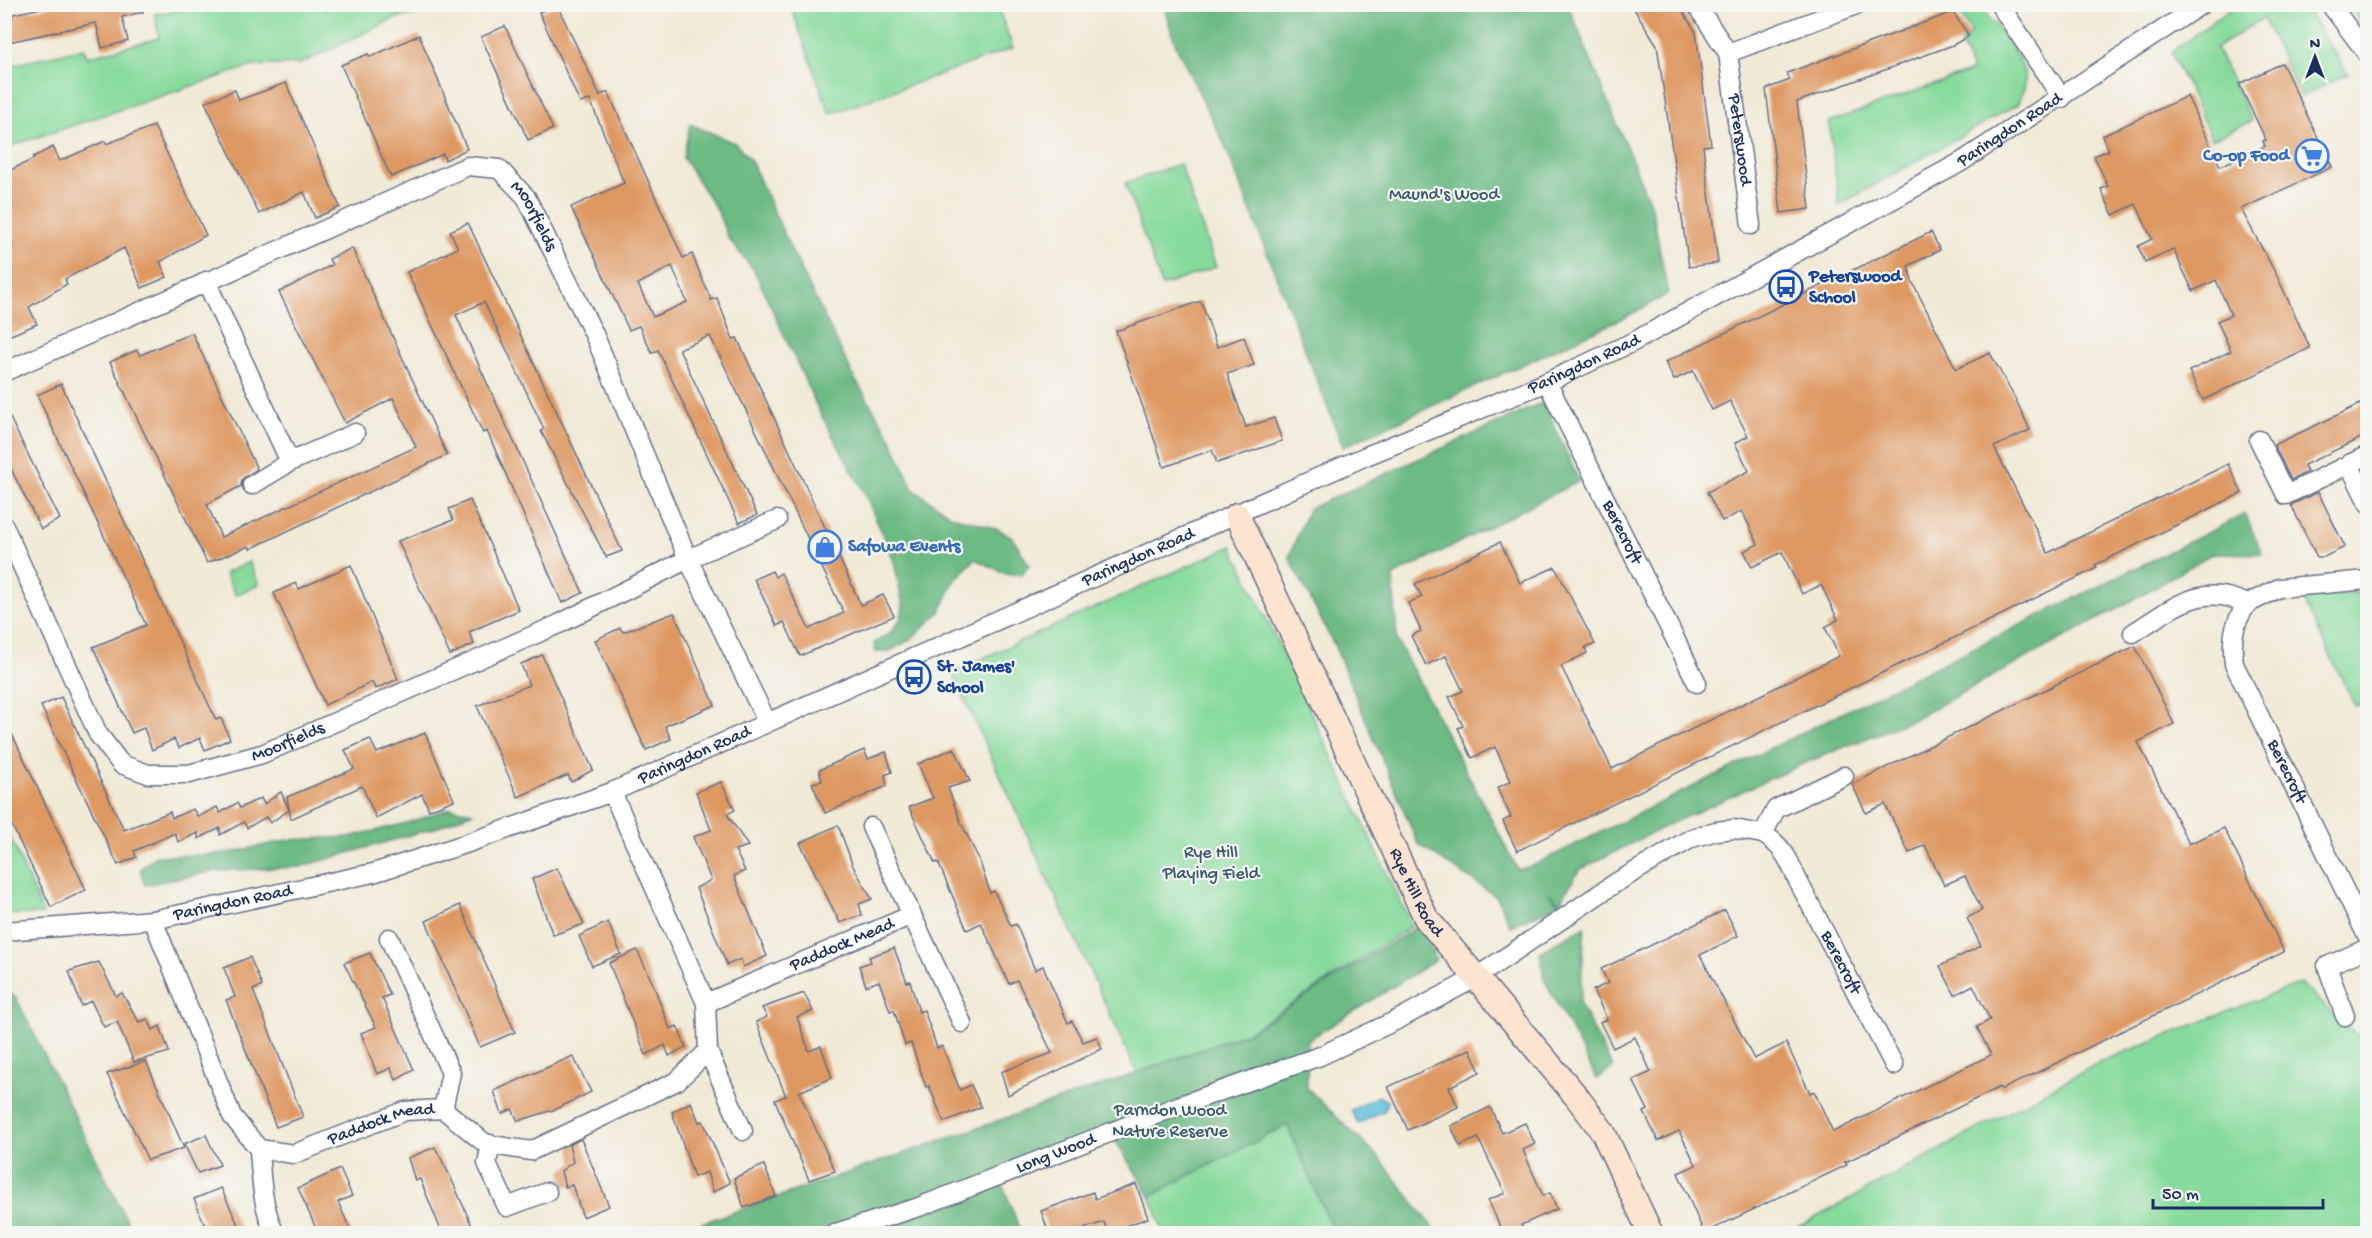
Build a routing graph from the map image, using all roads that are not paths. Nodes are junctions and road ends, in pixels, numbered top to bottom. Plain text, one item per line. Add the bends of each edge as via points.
1 (1696, 4) edge
2 (1859, 4) edge
3 (1998, 4) edge
4 (2202, 4) edge
5 (2330, 4) edge
6 (1728, 53) junction
7 (2367, 55) edge
8 (2062, 98) junction
9 (1751, 225) dead end
10 (206, 281) junction
11 (4, 372) edge
12 (1547, 382) junction
13 (355, 433) dead end
14 (2259, 440) dead end
15 (2367, 455) edge
16 (291, 462) junction
17 (2349, 464) junction
18 (252, 485) dead end
19 (2367, 503) edge
20 (1237, 515) junction
21 (777, 520) dead end
22 (4, 526) edge
23 (688, 559) junction
24 (2367, 580) edge
25 (2247, 604) junction
26 (2133, 633) dead end
27 (1697, 683) dead end
28 (767, 722) junction
29 (1844, 776) dead end
30 (612, 792) junction
31 (871, 827) dead end
32 (1763, 834) junction
33 (912, 915) junction
34 (153, 920) junction
35 (4, 931) edge
36 (389, 938) dead end
37 (2367, 938) edge
38 (2367, 948) edge
39 (1475, 978) junction
40 (706, 1003) junction
41 (2345, 1016) dead end
42 (962, 1023) dead end
43 (708, 1051) junction
44 (1894, 1065) dead end
45 (443, 1108) junction
46 (743, 1131) dead end
47 (491, 1144) junction
48 (259, 1149) junction
49 (547, 1192) dead end
50 (275, 1233) edge
51 (832, 1233) edge
52 (1651, 1233) edge

1 - 6 street, Peterswood
2 - 6 street
3 - 8 street
4 - 8 street, Paringdon Road
5 - 7 street
6 - 9 street, Peterswood
8 - 12 street, Paringdon Road via 1893,201 1635,341
10 - 11 street, Moorfields
10 - 16 street
10 - 23 street, Moorfields via 468,166 499,169 526,196 588,323
12 - 20 street, Paringdon Road via 1366,456
12 - 27 street, Berecroft
13 - 16 street
14 - 17 street via 2286,495
15 - 17 street
16 - 18 street
17 - 19 street
20 - 28 street, Paringdon Road
20 - 39 street, Rye Hill Road via 1425,918
21 - 23 street, Moorfields
22 - 23 street, Moorfields via 98,734 121,764 148,774 189,774 262,754 559,624
23 - 28 street, Moorfields
24 - 25 street via 2279,588
25 - 26 street via 2223,594 2203,594
25 - 37 street, Berecroft via 2237,618 2232,639 2234,664
28 - 30 street, Paringdon Road
29 - 32 street via 1784,803 1772,814
30 - 34 street, Paringdon Road via 373,873
30 - 40 street
31 - 33 street, Paddock Mead
32 - 39 street via 1734,829 1692,838 1617,882
32 - 44 street, Berecroft via 1788,856
33 - 40 street, Paddock Mead
33 - 42 street, Paddock Mead
34 - 35 street, Paringdon Road
34 - 48 street via 232,1116
36 - 45 street via 451,1073
38 - 41 street via 2327,966
39 - 51 street, Long Wood via 1389,1024 1277,1073 1178,1106 919,1207
39 - 52 street, Rye Hill Road via 1603,1132
40 - 43 street
43 - 46 street
43 - 47 street, Paddock Mead via 677,1081 531,1151
45 - 47 street, Paddock Mead
45 - 48 street, Paddock Mead via 405,1111 294,1154
47 - 49 street via 487,1163 507,1207
48 - 50 street via 265,1207

